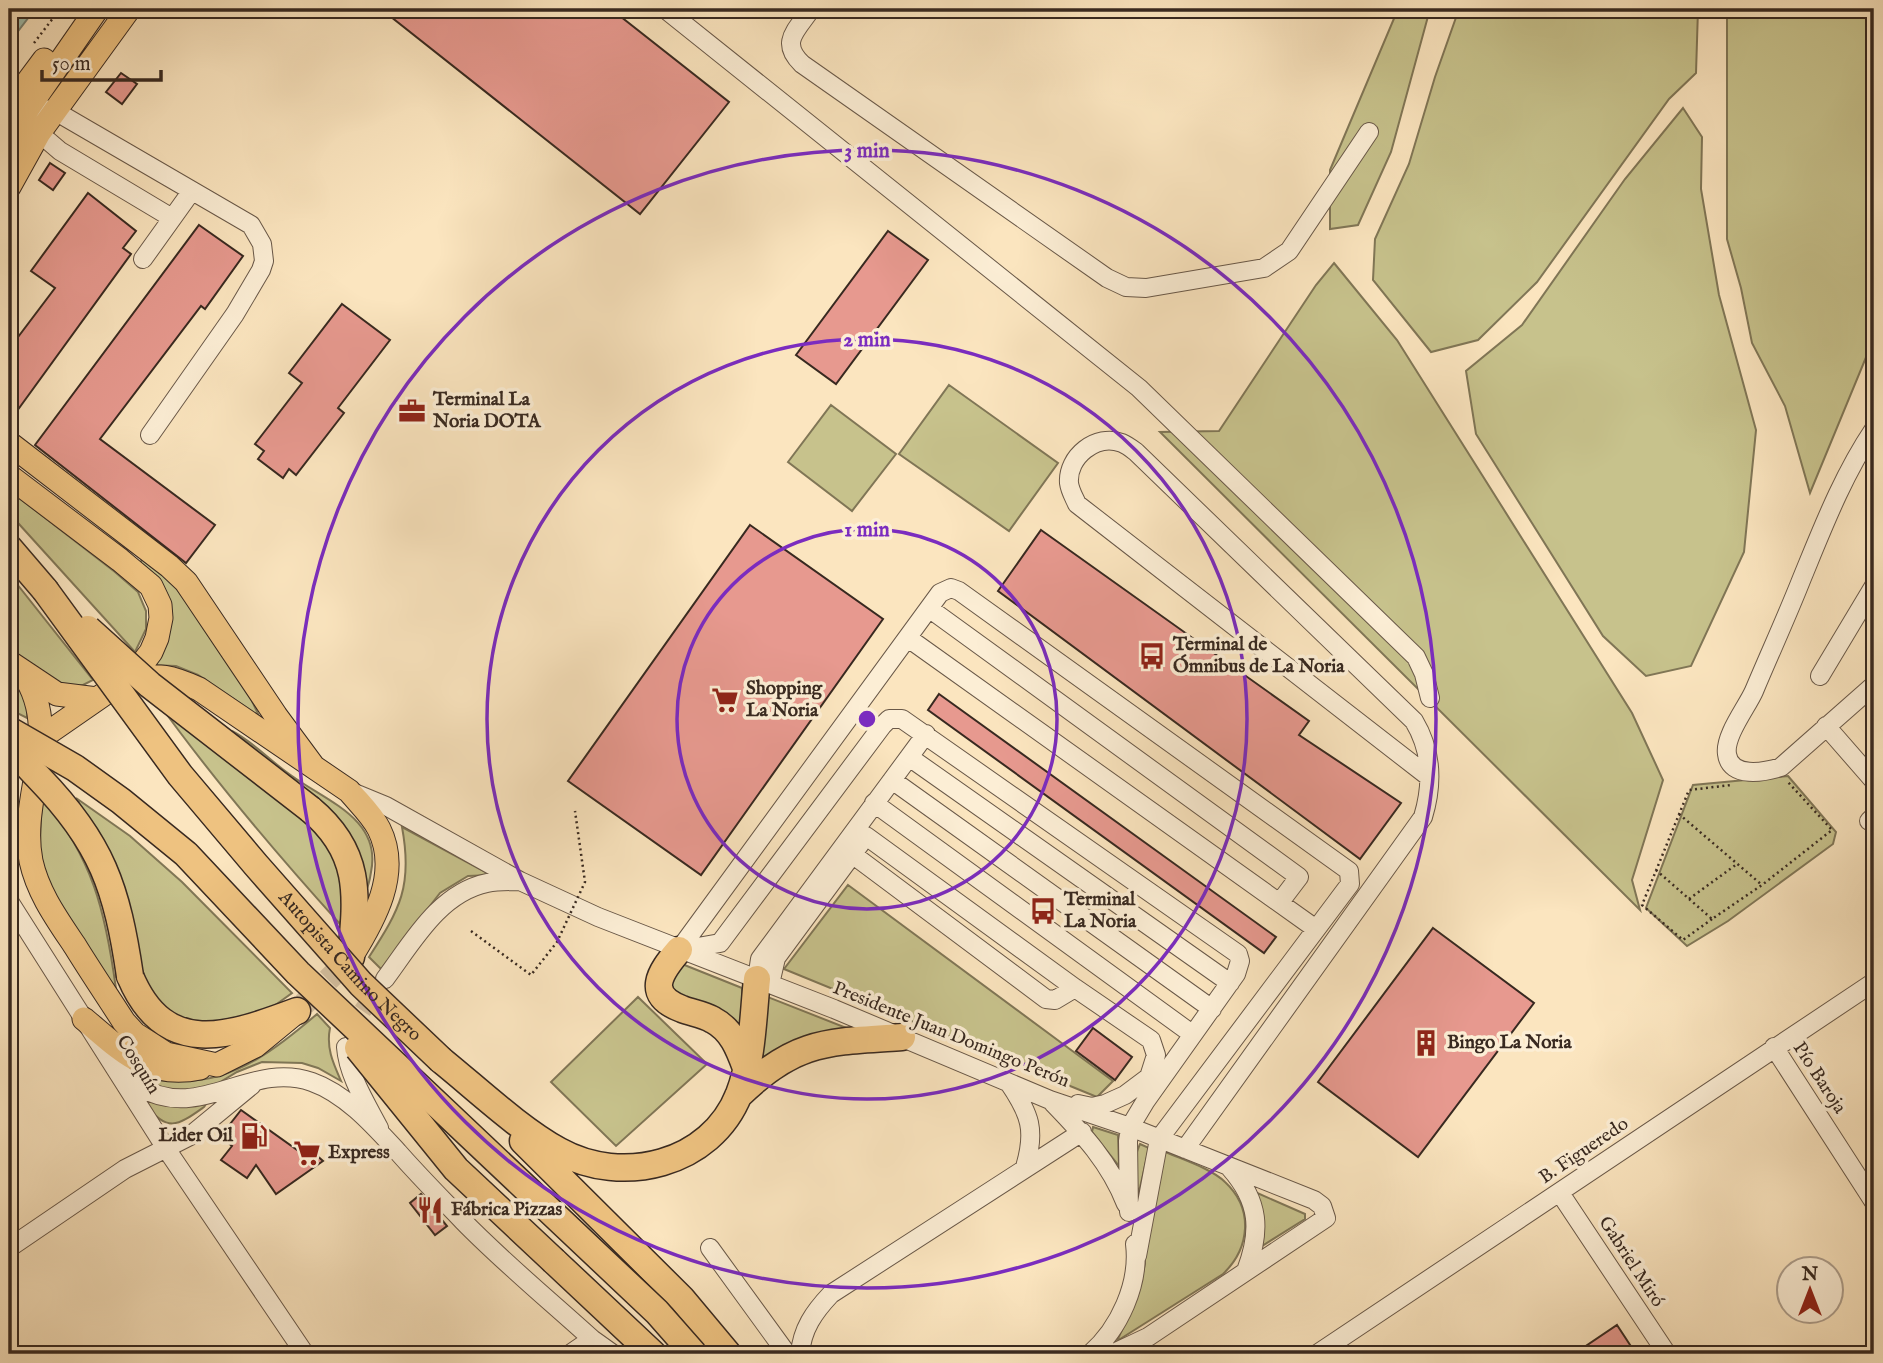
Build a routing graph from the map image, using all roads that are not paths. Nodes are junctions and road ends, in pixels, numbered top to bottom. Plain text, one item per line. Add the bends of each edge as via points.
1 (80, 9) edge
2 (97, 9) edge
3 (129, 9) edge
4 (665, 9) edge
5 (811, 9) edge
6 (19, 107) edge
7 (55, 111) junction
8 (1369, 132) dead end
9 (39, 133) junction
10 (9, 141) edge
11 (9, 187) edge
12 (191, 192) junction
13 (172, 218) junction
14 (143, 259) dead end
15 (1874, 429) edge
16 (150, 435) dead end
17 (9, 443) edge
18 (9, 476) edge
19 (9, 548) edge
20 (45, 590) junction
21 (1871, 598) edge
22 (930, 608) junction
23 (908, 638) junction
24 (16, 668) edge
25 (1820, 676) dead end
26 (122, 681) junction
27 (1874, 685) edge
28 (1430, 698) dead end
29 (97, 699) junction
30 (1826, 726) junction
31 (9, 730) edge
32 (926, 734) junction
33 (41, 738) junction
34 (9, 747) edge
35 (909, 757) junction
36 (9, 759) edge
37 (313, 766) junction
38 (1429, 777) junction
39 (892, 780) junction
40 (1874, 780) edge
41 (349, 791) junction
42 (874, 803) junction
43 (852, 853) junction
44 (520, 881) junction
45 (9, 901) edge
46 (1280, 902) junction
47 (1316, 929) junction
48 (679, 950) junction
49 (351, 957) joint
50 (298, 973) junction
51 (385, 979) tunnel mouth
52 (764, 981) junction
53 (1874, 982) edge
54 (1230, 983) junction
55 (1075, 988) junction
56 (301, 1008) joint
57 (1212, 1009) junction
58 (84, 1018) junction
59 (1192, 1034) junction
60 (902, 1037) junction
61 (345, 1047) dead end
62 (1774, 1047) junction
63 (441, 1060) junction
64 (217, 1065) junction
65 (114, 1066) junction
66 (746, 1068) junction
67 (260, 1078) junction
68 (1009, 1082) junction
69 (738, 1096) junction
70 (1050, 1100) junction
71 (1130, 1127) junction
72 (1082, 1132) junction
73 (382, 1134) junction
74 (1159, 1139) junction
75 (165, 1147) junction
76 (1185, 1149) junction
77 (1025, 1167) junction
78 (1229, 1167) junction
79 (1560, 1193) junction
80 (1874, 1202) edge
81 (1129, 1212) junction
82 (9, 1248) edge
83 (710, 1248) dead end
84 (1136, 1256) junction
85 (1247, 1271) junction
86 (592, 1339) junction
87 (1326, 1352) edge
88 (305, 1354) edge
89 (570, 1354) edge
90 (613, 1354) edge
91 (653, 1354) edge
92 (694, 1354) edge
93 (728, 1354) edge
94 (787, 1354) edge
95 (800, 1354) edge
96 (1090, 1354) edge
97 (1112, 1354) edge
98 (1667, 1354) edge

1 - 6 main road
2 - 6 main road
3 - 7 main road
4 - 28 street via 1156,404 1416,657
5 - 8 street via 789,47 802,64 1126,287 1146,288 1275,263 1289,251
6 - 7 street
6 - 9 street
6 - 10 main road
7 - 9 main road
7 - 12 street
9 - 11 main road
9 - 13 street via 60,151
12 - 13 street
12 - 16 street via 251,225 262,244 264,261 235,314
13 - 14 street
15 - 30 street via 1845,478 1752,696 1728,741 1730,763 1753,773 1781,767
17 - 37 main road via 186,583
18 - 26 main road via 151,586 161,618 157,638 151,653
19 - 20 highway, Autopista Camino Negro
20 - 49 highway, bridge via 150,685 324,820 354,875
20 - 63 highway, Autopista Camino Negro, bridge via 180,775 361,984
21 - 25 street
22 - 23 street
22 - 46 street via 1299,877
22 - 47 street via 940,593 951,588 959,591 1349,871 1350,884
23 - 46 street
23 - 48 street
24 - 29 main road via 57,694
24 - 33 main road via 31,685 40,711
26 - 29 main road
26 - 37 main road via 161,675 199,689
27 - 30 street
29 - 33 main road
30 - 40 street
31 - 50 highway, Autopista Camino Negro, bridge via 75,768 186,854
32 - 35 street
32 - 48 street via 902,719 889,719 720,943
32 - 54 street via 1238,954 1240,961
33 - 36 main road
33 - 64 main road via 29,822 30,848 35,875 50,908 135,1034 166,1054
34 - 56 highway, bridge via 56,795 91,841 123,926 130,976 155,1014 179,1030 220,1036
35 - 39 street
35 - 54 street
37 - 41 main road
38 - 38 street via 1425,744 1414,721 1136,452 1105,441 1081,452 1069,482 1077,504
38 - 76 street via 1423,817
39 - 42 street
39 - 57 street
41 - 44 street, Presidente Juan Domingo Perón via 386,806
41 - 49 main road via 378,827 388,863 372,922
42 - 52 street via 760,958
42 - 59 street
43 - 52 street
43 - 55 street via 1046,999 1055,1000
43 - 55 street via 866,836
44 - 48 street, Presidente Juan Domingo Perón
44 - 51 street via 488,882 444,903
45 - 58 street, Cosquín
46 - 47 street
47 - 74 street
48 - 52 street, Presidente Juan Domingo Perón
48 - 66 highway via 658,979 664,999 727,1031
50 - 91 highway, bridge via 456,1169
50 - 92 highway, Autopista Camino Negro, bridge via 657,1312
52 - 60 street, Presidente Juan Domingo Perón
52 - 66 highway
53 - 62 street, B. Figueredo
54 - 57 street
55 - 70 street via 1151,1040 1155,1062 1149,1077 1105,1104 1091,1107
56 - 64 main road via 255,1046
57 - 59 street
58 - 64 main road via 127,1055 148,1066 169,1071
58 - 65 street, Cosquín
59 - 71 street
60 - 68 street, Presidente Juan Domingo Perón
60 - 69 highway via 802,1050 760,1074
61 - 73 street
62 - 79 street, B. Figueredo
62 - 80 street, Pío Baroja
63 - 69 highway via 536,1137 600,1166 642,1168 690,1151 721,1125
63 - 93 highway, Autopista Camino Negro via 682,1299
65 - 67 street via 137,1086 175,1098 194,1098
65 - 75 street, Cosquín
66 - 69 highway
67 - 73 street via 312,1082 336,1095
67 - 75 street via 200,1130
68 - 70 street, Presidente Juan Domingo Perón
68 - 77 street via 1030,1122 1031,1149
70 - 71 street, Presidente Juan Domingo Perón
70 - 72 street
71 - 74 street, Presidente Juan Domingo Perón
71 - 81 street
72 - 77 street
72 - 81 street via 1112,1173
73 - 86 street via 466,1223
74 - 76 street, Presidente Juan Domingo Perón
74 - 84 street
75 - 82 street
75 - 88 street, Cosquín
76 - 78 street, Presidente Juan Domingo Perón
77 - 95 street via 831,1294 806,1328
78 - 85 street via 1247,1190 1255,1215 1255,1249
78 - 85 street, Presidente Juan Domingo Perón via 1314,1200 1326,1218
79 - 87 street, B. Figueredo
79 - 98 street, Gabriel Miró
81 - 84 street
83 - 94 street
84 - 96 street via 1120,1315
85 - 97 street via 1148,1337
86 - 89 street
86 - 90 street

